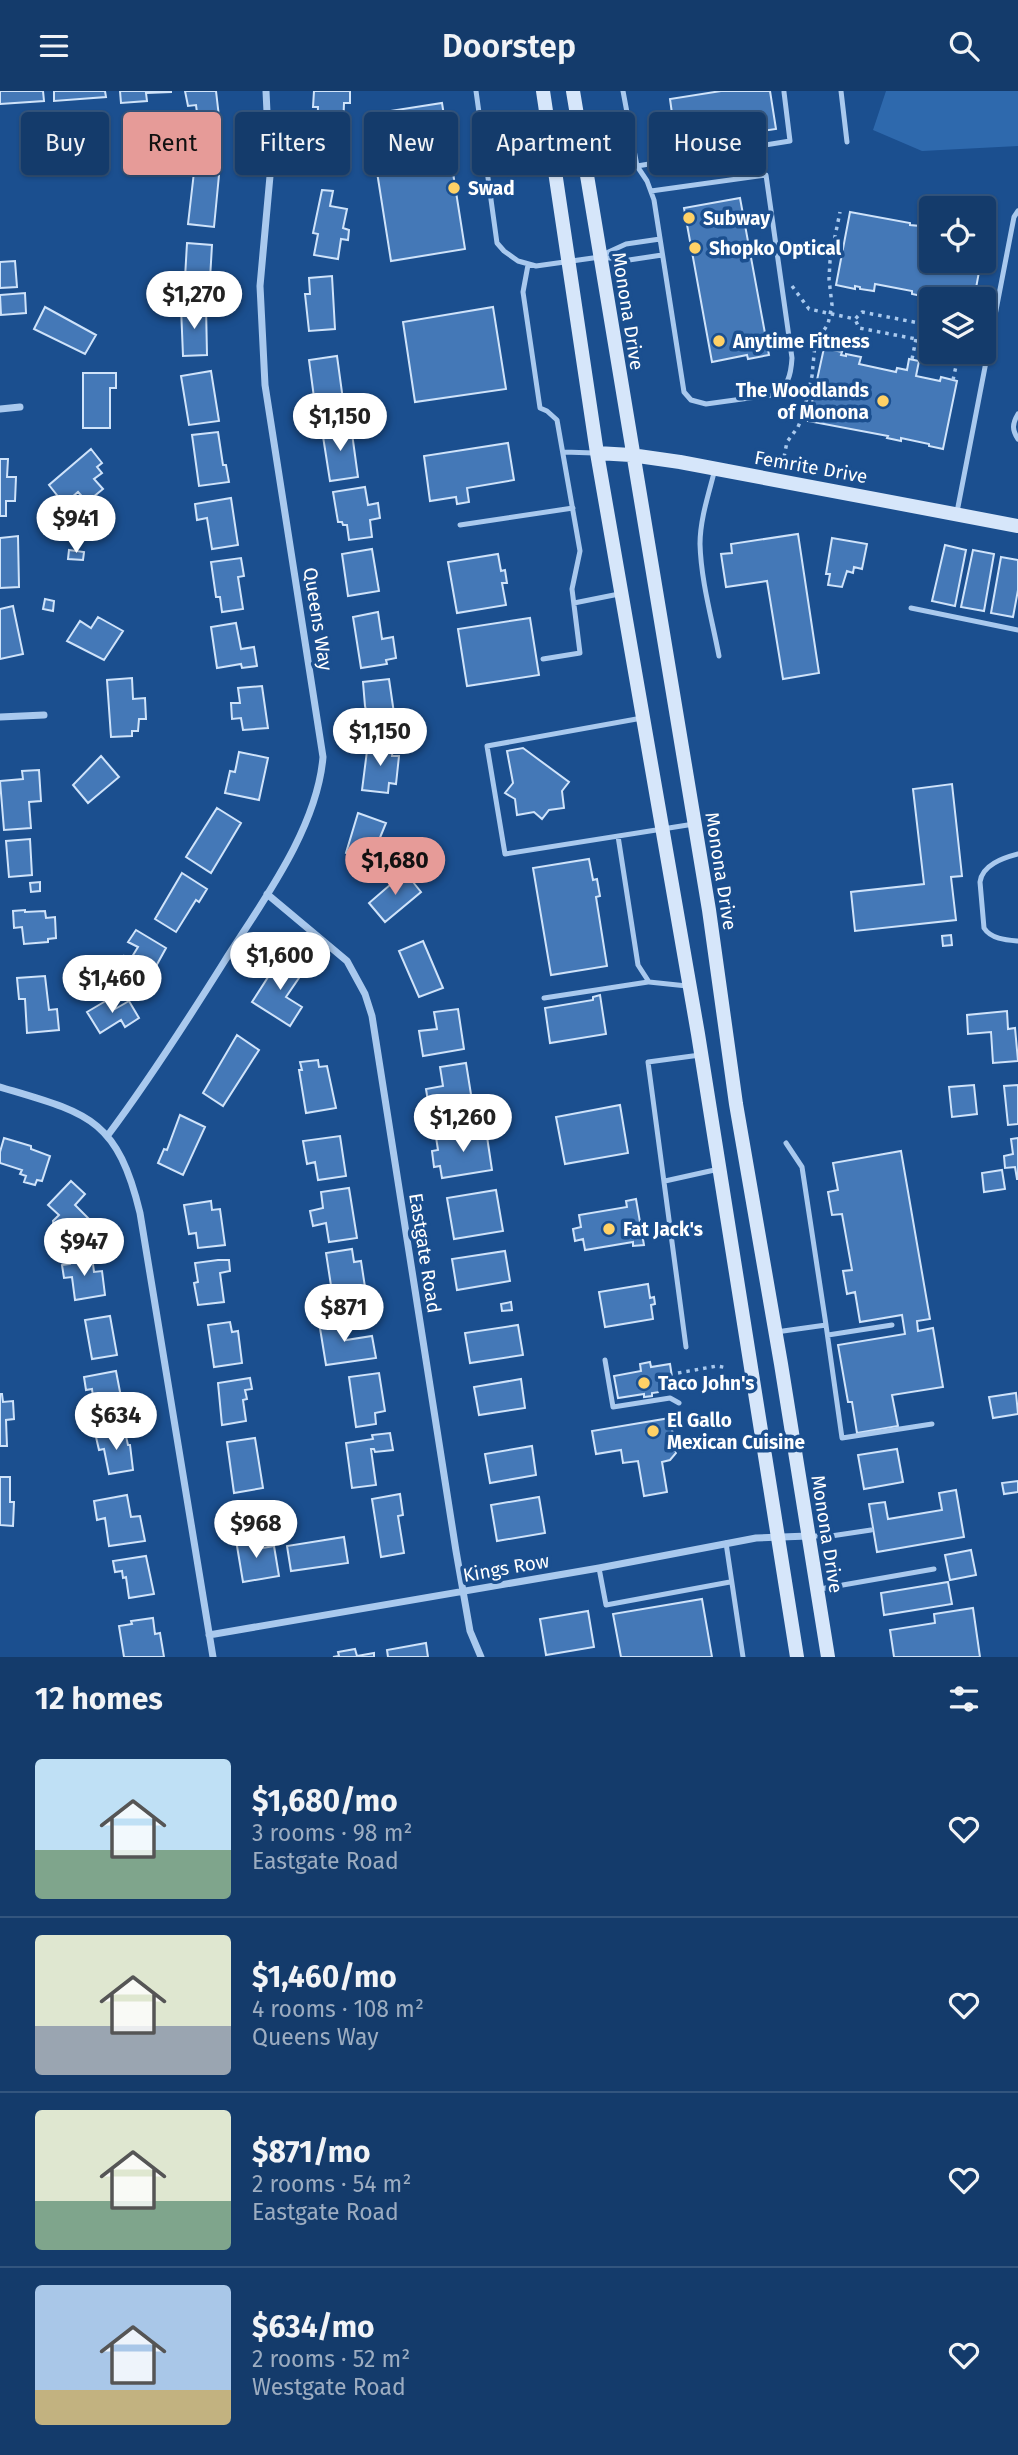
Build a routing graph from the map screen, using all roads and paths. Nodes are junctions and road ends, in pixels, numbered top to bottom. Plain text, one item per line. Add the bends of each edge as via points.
1 (266, 91) edge
2 (475, 91) edge
3 (544, 91) edge
4 (573, 91) edge
5 (624, 91) edge
6 (841, 91) edge
7 (784, 92) edge
8 (847, 142) dead end
9 (637, 166) junction
10 (651, 191) junction
11 (1018, 211) edge
12 (840, 212) dead end
13 (660, 239) junction
14 (662, 255) junction
15 (600, 257) junction
16 (569, 261) junction
17 (528, 265) junction
18 (781, 281) junction
19 (830, 314) junction
20 (855, 319) junction
21 (919, 323) edge
22 (919, 338) edge
23 (916, 339) junction
24 (912, 359) dead end
25 (956, 364) edge
26 (953, 380) dead end
27 (20, 407) dead end
28 (0, 409) edge
29 (1018, 414) edge
30 (1018, 439) edge
31 (564, 452) junction
32 (597, 453) junction
33 (632, 455) junction
34 (784, 457) dead end
35 (715, 469) junction
36 (573, 508) junction
37 (956, 515) junction
38 (460, 526) dead end
39 (1018, 526) edge
40 (623, 593) junction
41 (574, 603) junction
42 (911, 608) dead end
43 (1018, 631) edge
44 (719, 656) dead end
45 (543, 659) dead end
46 (44, 715) dead end
47 (0, 717) edge
48 (644, 718) junction
49 (694, 824) junction
50 (663, 829) junction
51 (618, 836) junction
52 (1018, 854) edge
53 (267, 894) junction
54 (1018, 941) edge
55 (649, 982) junction
56 (690, 986) junction
57 (544, 998) dead end
58 (701, 1055) junction
59 (0, 1087) edge
60 (108, 1135) junction
61 (786, 1143) dead end
62 (719, 1169) junction
63 (665, 1181) junction
64 (827, 1325) junction
65 (892, 1325) dead end
66 (776, 1332) junction
67 (828, 1335) junction
68 (686, 1347) dead end
69 (605, 1360) dead end
70 (728, 1368) dead end
71 (678, 1373) dead end
72 (679, 1403) dead end
73 (932, 1424) dead end
74 (871, 1530) dead end
75 (778, 1536) junction
76 (808, 1536) junction
77 (726, 1543) junction
78 (599, 1569) junction
79 (933, 1569) dead end
80 (730, 1582) junction
81 (817, 1590) junction
82 (463, 1591) junction
83 (209, 1635) junction
84 (213, 1657) edge
85 (481, 1657) edge
86 (743, 1657) edge
87 (797, 1657) edge
88 (828, 1657) edge

1 - 53 street, Queens Way via 270,176 260,286 265,385 323,757 309,819
2 - 17 lane via 497,243
3 - 16 street
4 - 15 street, Monona Drive
5 - 9 lane
6 - 8 lane
7 - 9 lane via 790,141
9 - 10 lane
10 - 13 lane
10 - 18 lane via 766,175
11 - 37 lane
12 - 19 path via 830,261
13 - 14 lane
13 - 15 lane via 620,246
14 - 15 lane via 629,260
14 - 18 lane via 681,383 684,392 699,404 772,395 786,385 792,359
15 - 16 lane
15 - 33 street, Monona Drive
16 - 17 lane
16 - 32 street
17 - 31 lane via 523,292 540,408 557,420
18 - 19 path via 792,286 809,309
19 - 20 path
19 - 34 path via 815,344 803,415
20 - 21 path via 862,313
20 - 23 path via 859,328
22 - 23 path
23 - 24 path
25 - 26 path
27 - 28 street
29 - 30 lane via 1013,422
31 - 32 lane
31 - 36 lane
32 - 33 street, Femrite Drive
32 - 40 street
33 - 35 street, Femrite Drive
33 - 49 street, Monona Drive
35 - 37 street, Femrite Drive
35 - 44 lane via 700,543
36 - 38 lane
36 - 41 lane via 580,551 573,578
37 - 39 street, Femrite Drive
40 - 41 lane
40 - 48 street
41 - 45 lane via 580,653
42 - 43 lane
46 - 47 street
48 - 50 street
48 - 51 lane via 487,745 505,854
49 - 50 lane
49 - 66 street, Monona Drive
50 - 51 lane
50 - 56 street
51 - 55 lane via 638,965
52 - 54 lane via 995,863 980,882 986,932
53 - 60 street, Queens Way
53 - 82 street, Eastgate Road via 347,961 372,1016
55 - 56 lane
55 - 57 lane
56 - 58 street
58 - 62 street
58 - 63 lane via 648,1062
59 - 60 street via 82,1114
60 - 83 street via 123,1157 140,1213
61 - 64 lane via 802,1167
62 - 63 lane
62 - 75 street
63 - 68 lane
64 - 66 lane
64 - 67 lane
65 - 67 lane
66 - 76 street, Monona Drive
67 - 73 lane via 842,1438
69 - 72 lane via 613,1407 670,1398
70 - 71 path
74 - 76 lane
75 - 76 street, Kings Row
75 - 77 street, Kings Row
75 - 87 street
76 - 81 street, Monona Drive
77 - 78 street, Kings Row
77 - 80 lane
78 - 80 lane via 606,1605
78 - 82 street, Kings Row
79 - 81 lane
80 - 86 lane
81 - 88 street, Monona Drive
82 - 83 street, Kings Row
82 - 85 street, Eastgate Road via 470,1631
83 - 84 street

